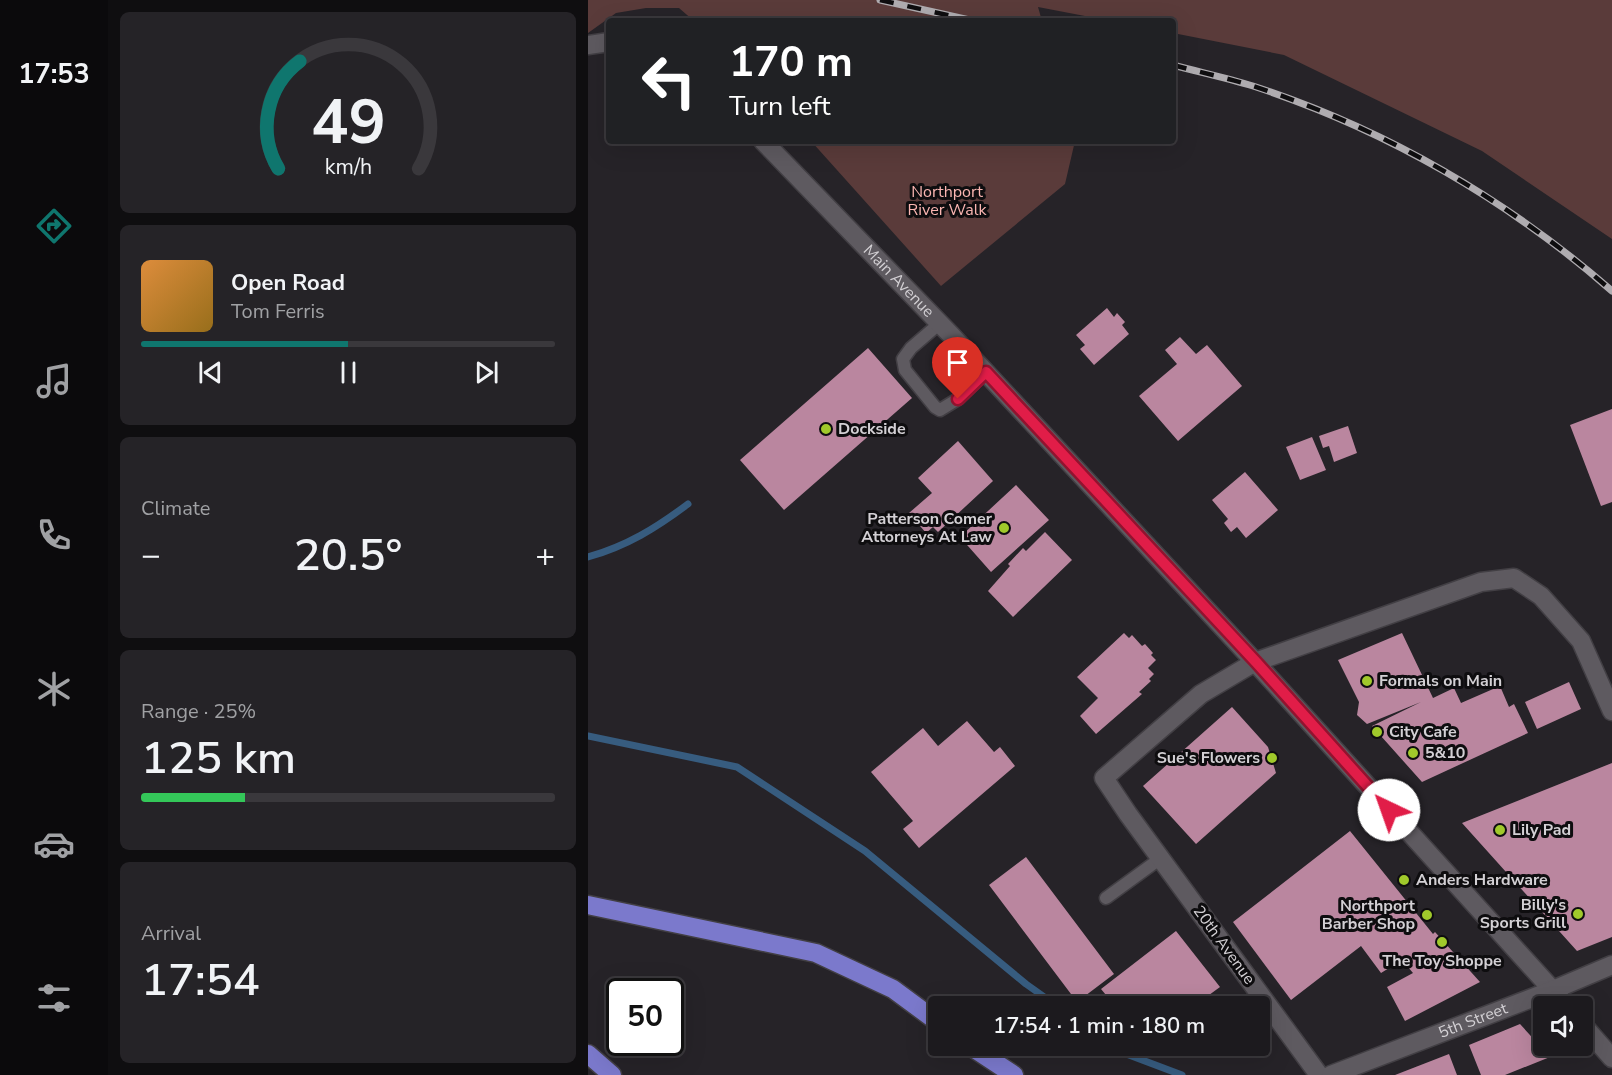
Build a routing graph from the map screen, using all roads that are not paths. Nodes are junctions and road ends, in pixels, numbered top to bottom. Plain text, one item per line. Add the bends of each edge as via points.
1 (606, 42) edge
2 (588, 45) edge
3 (766, 144) edge
4 (940, 323) junction
5 (986, 372) junction
6 (1256, 662) junction
7 (1612, 711) edge
8 (1161, 858) junction
9 (1106, 898) dead end
10 (588, 905) edge
11 (1612, 965) edge
12 (1552, 990) junction
13 (1558, 996) edge
14 (928, 1015) edge
15 (1593, 1036) edge
16 (588, 1054) edge
17 (981, 1056) edge
18 (1612, 1058) edge
19 (996, 1069) edge
20 (612, 1075) edge
21 (1014, 1075) edge
22 (1319, 1075) edge
23 (1331, 1075) edge

1 - 2 main road
3 - 4 main road, Main Avenue
4 - 5 main road, Main Avenue
4 - 5 lane via 903,359 905,370 934,407 940,410 958,399
5 - 6 main road, Main Avenue
6 - 7 main road via 1481,582 1514,578 1544,599 1581,641
6 - 8 main road, 20th Avenue via 1201,694 1104,778
6 - 12 main road, Main Avenue
8 - 9 lane
8 - 22 main road, 20th Avenue
10 - 14 highway via 816,953 892,988
11 - 12 main road, 5th Street
12 - 13 main road, Main Avenue
12 - 23 main road, 5th Street
15 - 18 main road
16 - 20 highway
17 - 19 highway
19 - 21 highway

